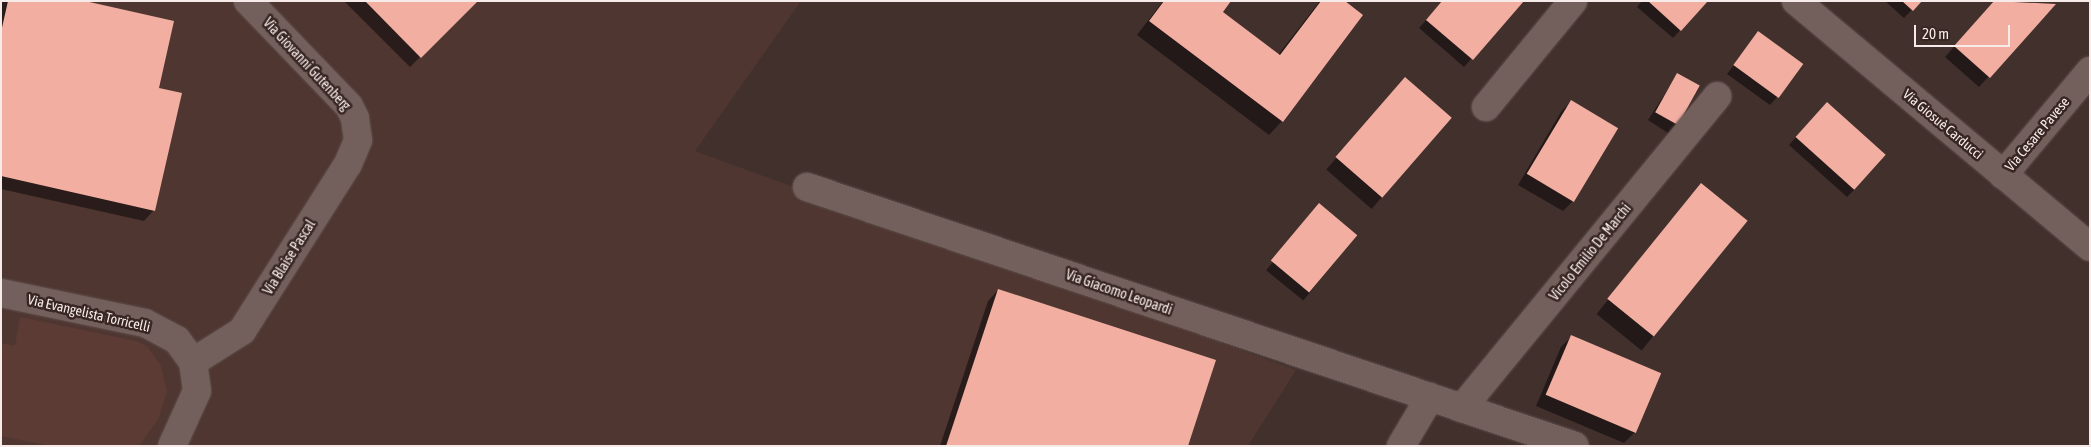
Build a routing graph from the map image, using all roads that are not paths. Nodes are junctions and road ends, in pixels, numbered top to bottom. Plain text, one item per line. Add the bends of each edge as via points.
1 (248, 1) edge
2 (1573, 1) edge
3 (1796, 1) edge
4 (2090, 71) edge
5 (1717, 96) dead end
6 (1486, 107) dead end
7 (358, 130) joint
8 (2003, 175) junction
9 (807, 187) dead end
10 (2090, 247) edge
11 (1, 293) edge
12 (193, 362) junction
13 (1430, 397) junction
14 (1462, 408) junction
15 (172, 446) edge
16 (1401, 446) edge
17 (1575, 446) edge

1 - 7 street, Via Giovanni Gutenberg via 339,94 355,118
2 - 6 street
3 - 8 street, Via Giosuè Carducci
4 - 8 street, Via Cesare Pavese
5 - 14 street, Vicolo Emilio De Marchi
7 - 12 street, Via Blaise Pascal via 348,164 242,331
8 - 10 street, Via Giosuè Carducci
9 - 13 street, Via Giacomo Leopardi
11 - 12 street, Via Evangelista Torricelli via 145,323 176,340
12 - 15 street, Via Evangelista Torricelli via 197,391
13 - 14 street, Via Giacomo Leopardi
13 - 16 street
14 - 17 street, Via Giacomo Leopardi

